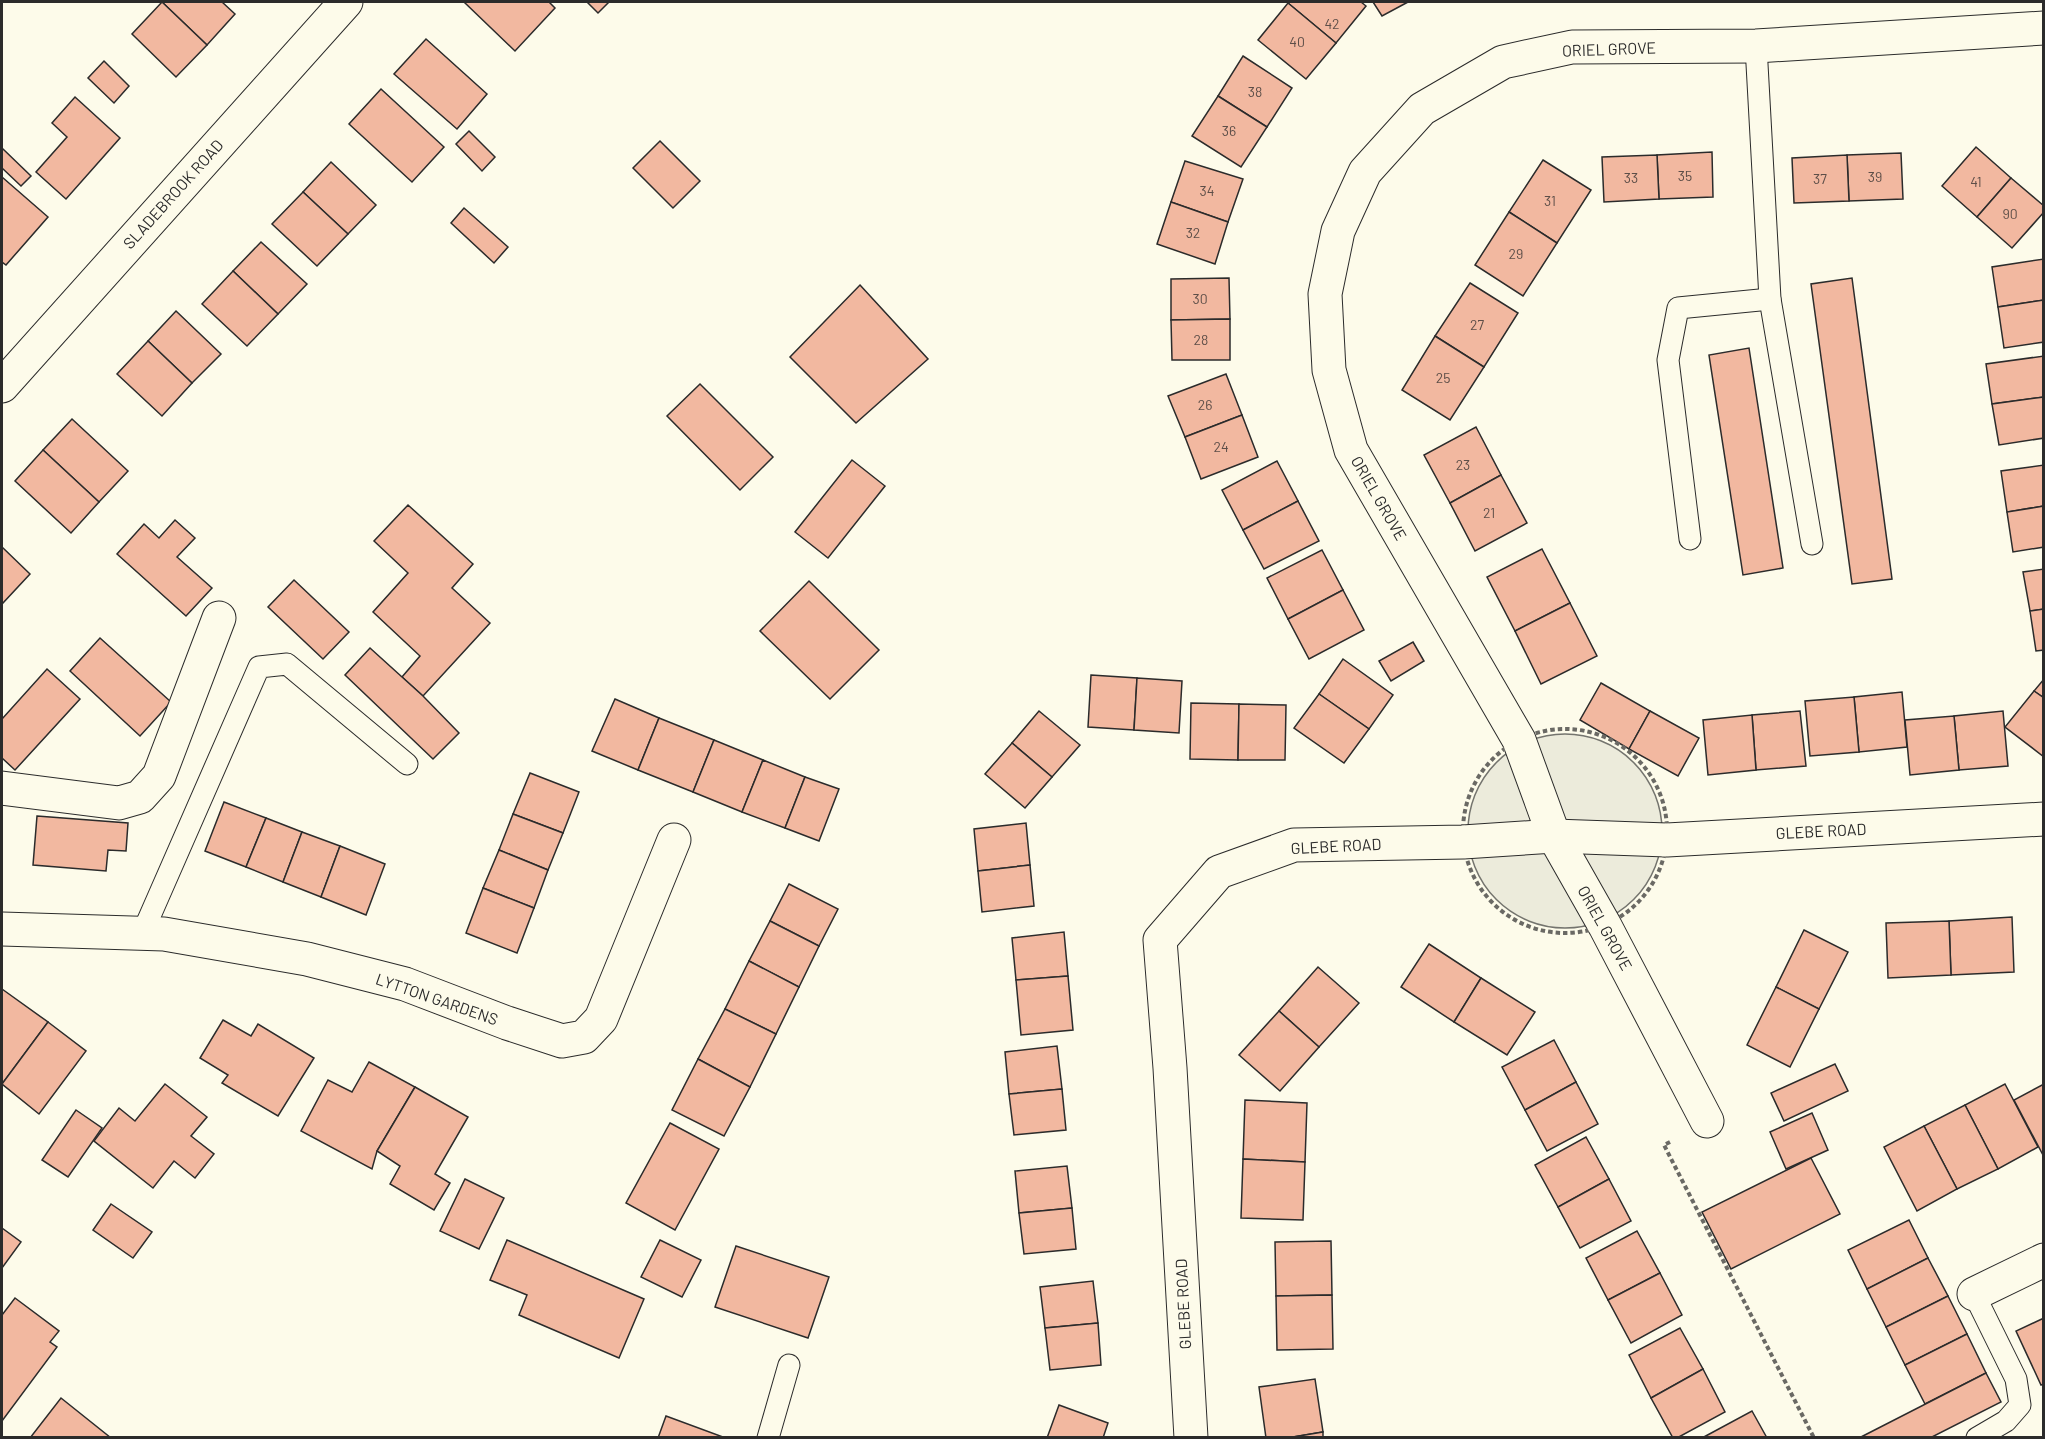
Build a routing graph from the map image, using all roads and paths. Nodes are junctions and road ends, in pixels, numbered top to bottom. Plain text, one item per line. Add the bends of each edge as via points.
1 (346, 2) edge
2 (2043, 28) edge
3 (1755, 46) junction
4 (1770, 299) junction
5 (2, 386) edge
6 (1690, 539) dead end
7 (1812, 544) dead end
8 (219, 618) dead end
9 (407, 764) dead end
10 (2, 788) edge
11 (2043, 819) edge
12 (1554, 836) junction
13 (674, 840) dead end
14 (2, 929) edge
15 (142, 934) junction
16 (1707, 1121) joint
17 (2043, 1260) edge
18 (1974, 1294) joint
19 (789, 1365) dead end
20 (768, 1437) edge
21 (1191, 1437) edge
22 (1814, 1437) edge
23 (1977, 1437) edge

1 - 5 street, SLADEBROOK ROAD
2 - 3 street, ORIEL GROVE
3 - 4 lane
3 - 12 street, ORIEL GROVE via 1572,47 1503,62 1422,109 1365,172 1338,231 1325,294 1329,370 1351,450 1518,740
4 - 6 lane via 1678,308 1668,360
4 - 7 lane
8 - 10 street via 159,776 140,797 119,803
9 - 15 lane via 287,664 259,666
11 - 12 street, GLEBE ROAD via 1667,840
12 - 16 street, ORIEL GROVE
12 - 21 street, GLEBE ROAD via 1294,845 1219,872 1160,940
13 - 15 street, LYTTON GARDENS via 601,1019 584,1037 562,1041 405,984 307,959 164,934
14 - 15 street, LYTTON GARDENS
16 - 22 path via 1664,1145
17 - 18 street
18 - 23 lane via 2016,1378 2020,1405 2006,1421
19 - 20 lane

